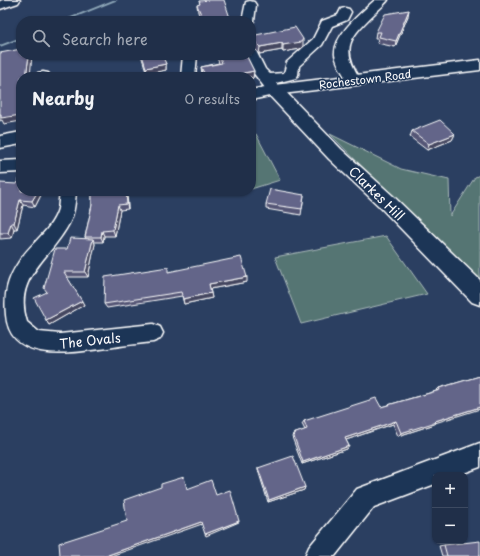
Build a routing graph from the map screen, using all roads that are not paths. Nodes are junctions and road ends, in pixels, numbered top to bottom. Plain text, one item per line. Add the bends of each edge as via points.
1 (14, 0) edge
2 (382, 0) edge
3 (0, 5) edge
4 (250, 5) dead end
5 (345, 12) dead end
6 (249, 16) edge
7 (190, 60) edge
8 (254, 60) edge
9 (480, 65) edge
10 (188, 72) edge
11 (354, 80) junction
12 (270, 85) junction
13 (256, 92) edge
14 (16, 139) edge
15 (0, 142) edge
16 (16, 166) edge
17 (0, 167) edge
18 (67, 196) edge
19 (480, 295) edge
20 (153, 333) dead end
21 (480, 455) edge
22 (318, 556) edge

1 - 3 street
2 - 11 street via 345,39 342,52 345,65
4 - 6 street
5 - 12 street via 343,17 326,24 324,32 312,48 292,66 291,75
7 - 10 street
8 - 12 street
9 - 11 street, Rochestown Road
11 - 12 street, Rochestown Road
12 - 13 street, Rochestown Road
12 - 19 street, Clarkes Hill via 336,154
14 - 15 street
16 - 17 street
18 - 20 street, The Ovals via 62,221 29,258 15,284 13,309 20,330 37,341 63,344
21 - 22 street via 366,498

